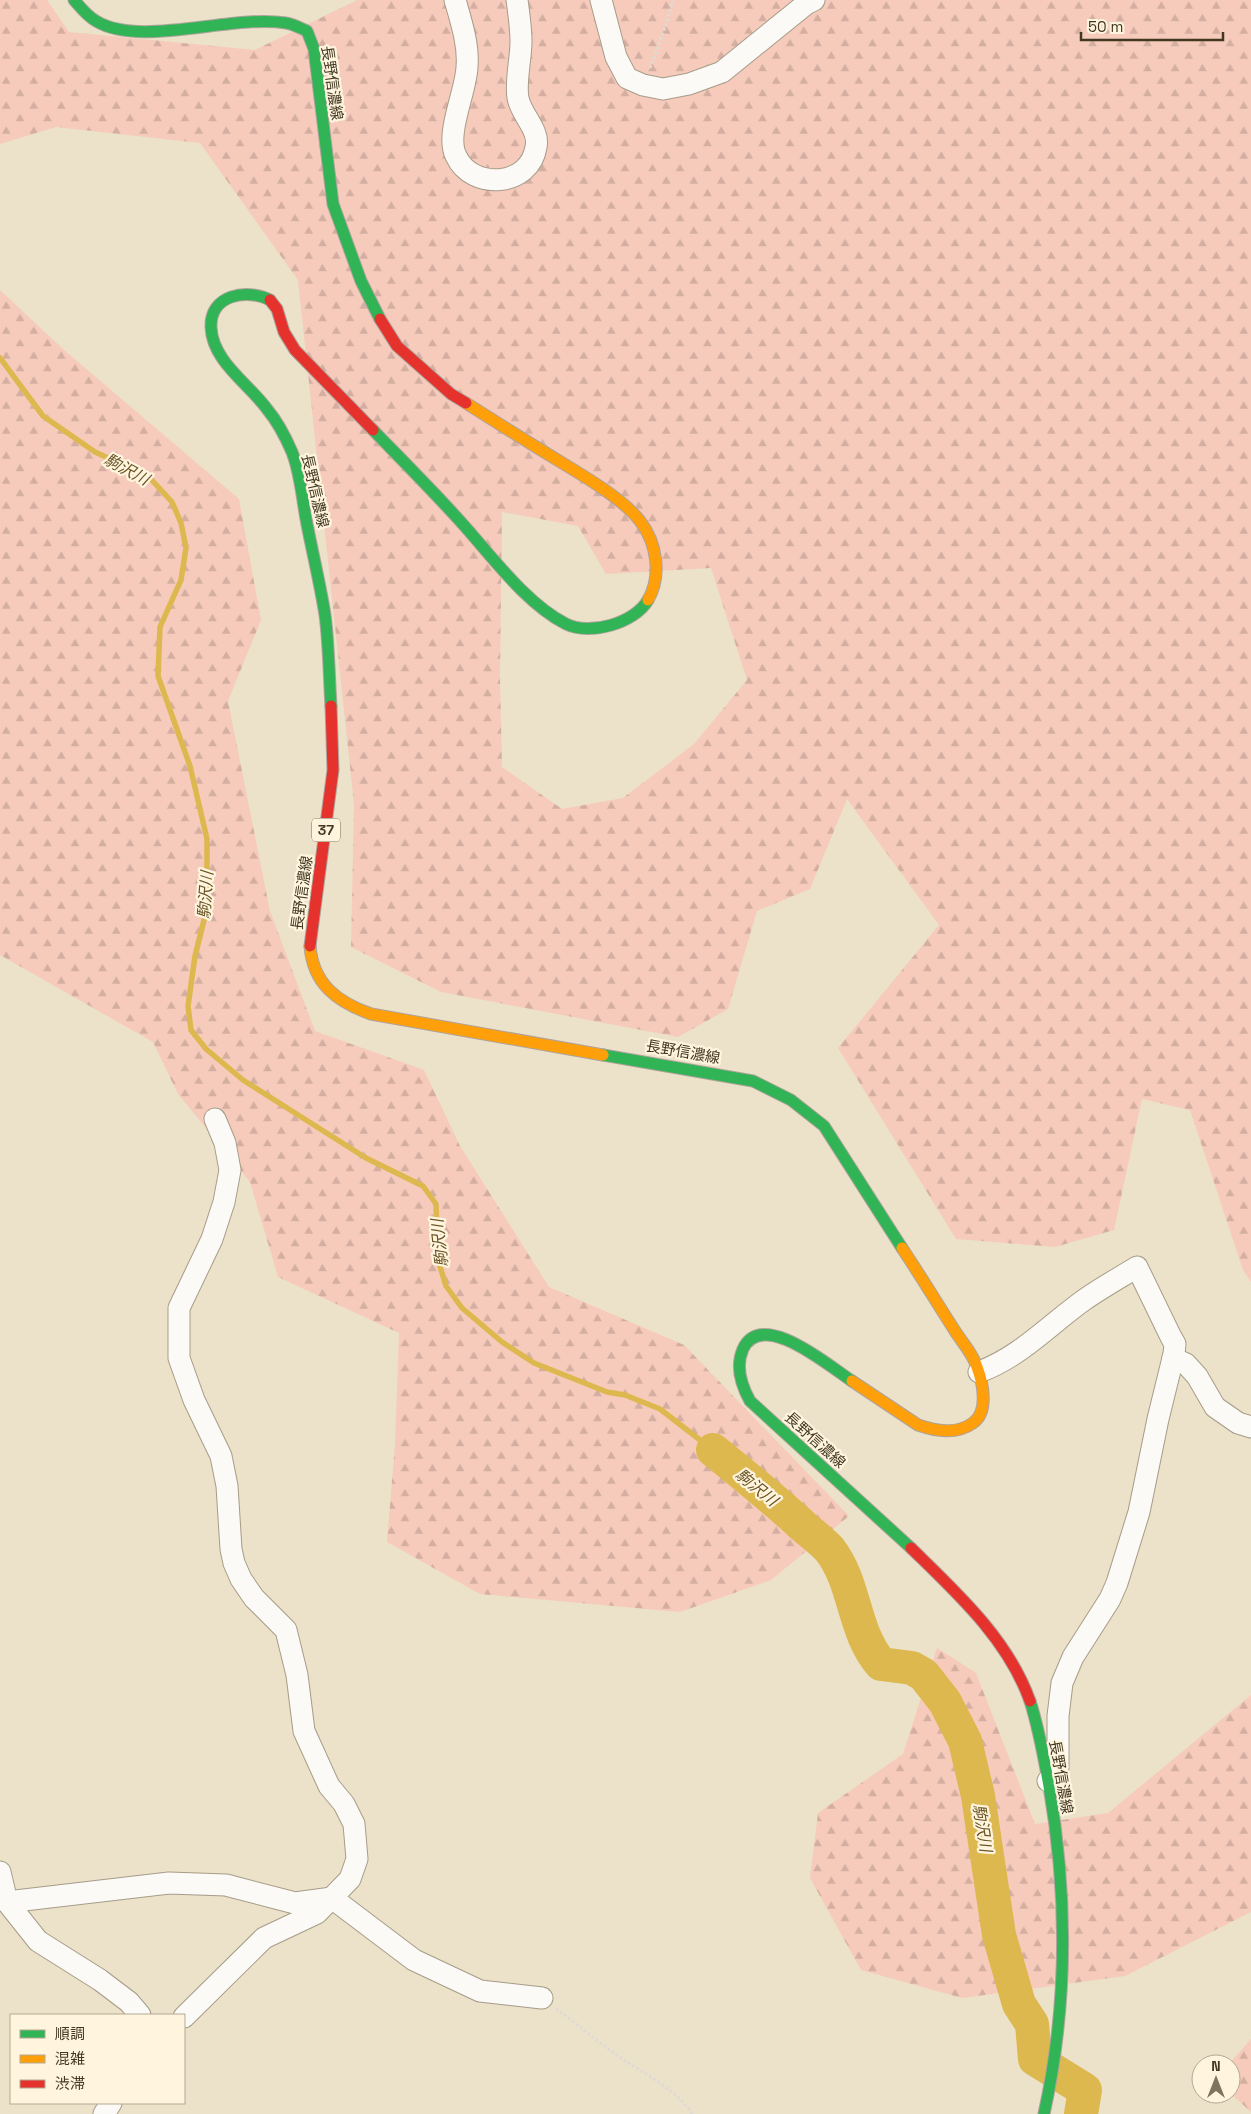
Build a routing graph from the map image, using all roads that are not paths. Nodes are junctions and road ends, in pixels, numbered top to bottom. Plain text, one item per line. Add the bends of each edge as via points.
1 (74, 0) edge
2 (455, 0) edge
3 (517, 0) edge
4 (602, 0) edge
5 (814, 0) edge
6 (276, 10) dead end
7 (223, 12) dead end
8 (215, 1119) dead end
9 (1173, 1358) junction
10 (979, 1372) junction
11 (1251, 1427) edge
12 (1048, 1781) junction
13 (0, 1872) edge
14 (332, 1898) junction
15 (8, 1902) junction
16 (542, 1998) road end
17 (139, 2014) edge
18 (185, 2016) edge
19 (1044, 2114) edge

1 - 7 main road via 98,23 117,29 139,29
2 - 3 street via 468,64 452,137 455,155 464,168 478,178 491,181 505,179 523,170 532,160 537,146 518,99 521,41
4 - 5 street via 616,58 627,78 663,89 722,72
6 - 10 main road, 長野信濃線 / 37 via 293,18 307,32 314,49 334,204 361,281 397,346 451,394 612,496 640,522 656,559 652,593 644,607 631,618 592,629 568,625 527,595 453,513 295,350 270,300 258,294 243,293 218,306 210,328 215,345 225,362 268,410 292,453 325,616 334,770 310,947 311,963 317,976 336,1000 371,1014 753,1081 782,1093 824,1126 971,1353
8 - 14 street via 225,1143 230,1170 212,1239 179,1308 179,1358 194,1400 221,1456 234,1563 254,1598 286,1630 297,1675 304,1731 329,1786 344,1804 354,1824 357,1858 350,1879
9 - 10 street via 1174,1344 1136,1267 1084,1300 1014,1355
9 - 11 street via 1186,1364 1197,1376 1215,1406 1238,1423
9 - 12 street via 1139,1512 1117,1583 1073,1657 1062,1683 1058,1768
10 - 12 main road, 長野信濃線 / 37 via 984,1394 979,1418 968,1427 949,1432 918,1425 790,1340 774,1335 757,1337 744,1347 738,1363 742,1389 750,1401 902,1539 979,1616 1025,1690 1035,1717
12 - 19 main road, 長野信濃線 / 37 via 1060,1861 1063,1973 1057,2044
13 - 15 street
14 - 15 street via 295,1903 226,1886 169,1883
14 - 16 street via 414,1960 480,1991
14 - 18 street via 317,1913 264,1938
15 - 17 street via 38,1940 100,1980

